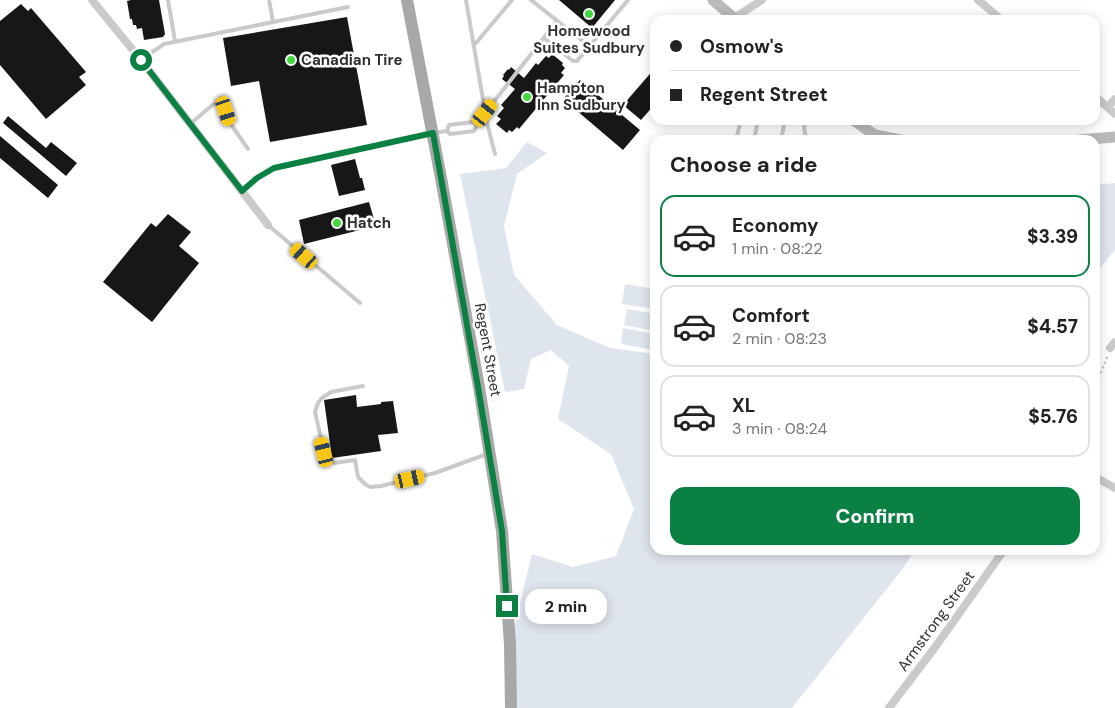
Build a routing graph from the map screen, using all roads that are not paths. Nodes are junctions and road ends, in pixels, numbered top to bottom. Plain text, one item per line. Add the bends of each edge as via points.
1 (92, 0) edge
2 (168, 0) edge
3 (269, 0) edge
4 (407, 0) edge
5 (466, 0) edge
6 (512, 0) edge
7 (531, 0) edge
8 (628, 0) edge
9 (713, 0) edge
10 (762, 0) edge
11 (978, 0) edge
12 (348, 7) dead end
13 (730, 15) edge
14 (741, 15) edge
15 (996, 15) edge
16 (557, 21) junction
17 (273, 22) junction
18 (544, 38) junction
19 (175, 41) junction
20 (474, 43) junction
21 (589, 46) junction
22 (141, 60) junction
23 (1115, 99) edge
24 (1100, 100) edge
25 (1108, 107) junction
26 (485, 113) junction
27 (1115, 114) edge
28 (190, 124) junction
29 (487, 124) junction
30 (860, 125) edge
31 (477, 126) junction
32 (447, 131) junction
33 (433, 133) junction
34 (875, 135) edge
35 (1115, 137) edge
36 (1100, 138) edge
37 (248, 149) dead end
38 (495, 154) dead end
39 (242, 191) junction
40 (268, 224) joint
41 (360, 303) dead end
42 (363, 386) dead end
43 (490, 454) junction
44 (1100, 480) edge
45 (1115, 488) edge
46 (1000, 555) edge
47 (511, 708) edge
48 (889, 708) edge

1 - 22 street
2 - 19 lane
3 - 17 lane
4 - 33 main road, Regent Street
5 - 20 lane
6 - 20 lane
7 - 16 lane
8 - 21 lane
9 - 13 street
10 - 14 street
11 - 15 street
12 - 17 lane
16 - 18 lane
16 - 21 lane
17 - 19 lane
18 - 21 lane via 573,61 578,61
18 - 26 lane
19 - 22 lane via 156,48
20 - 26 lane
22 - 28 street
23 - 25 street
24 - 25 street
25 - 27 street
26 - 29 lane
28 - 37 lane via 222,98 230,123
28 - 39 street
29 - 31 lane
29 - 38 lane
30 - 34 street
31 - 32 lane via 474,131 450,134
31 - 32 lane via 473,122 449,125
32 - 33 lane
33 - 39 lane via 274,168
33 - 43 main road, Regent Street
35 - 36 street
39 - 40 street
40 - 41 lane
42 - 43 lane via 331,392 322,398 314,412 324,452 334,463 355,460 358,477 366,485 382,486 435,473
43 - 47 main road, Regent Street via 502,531
44 - 45 street
46 - 48 street, Armstrong Street

